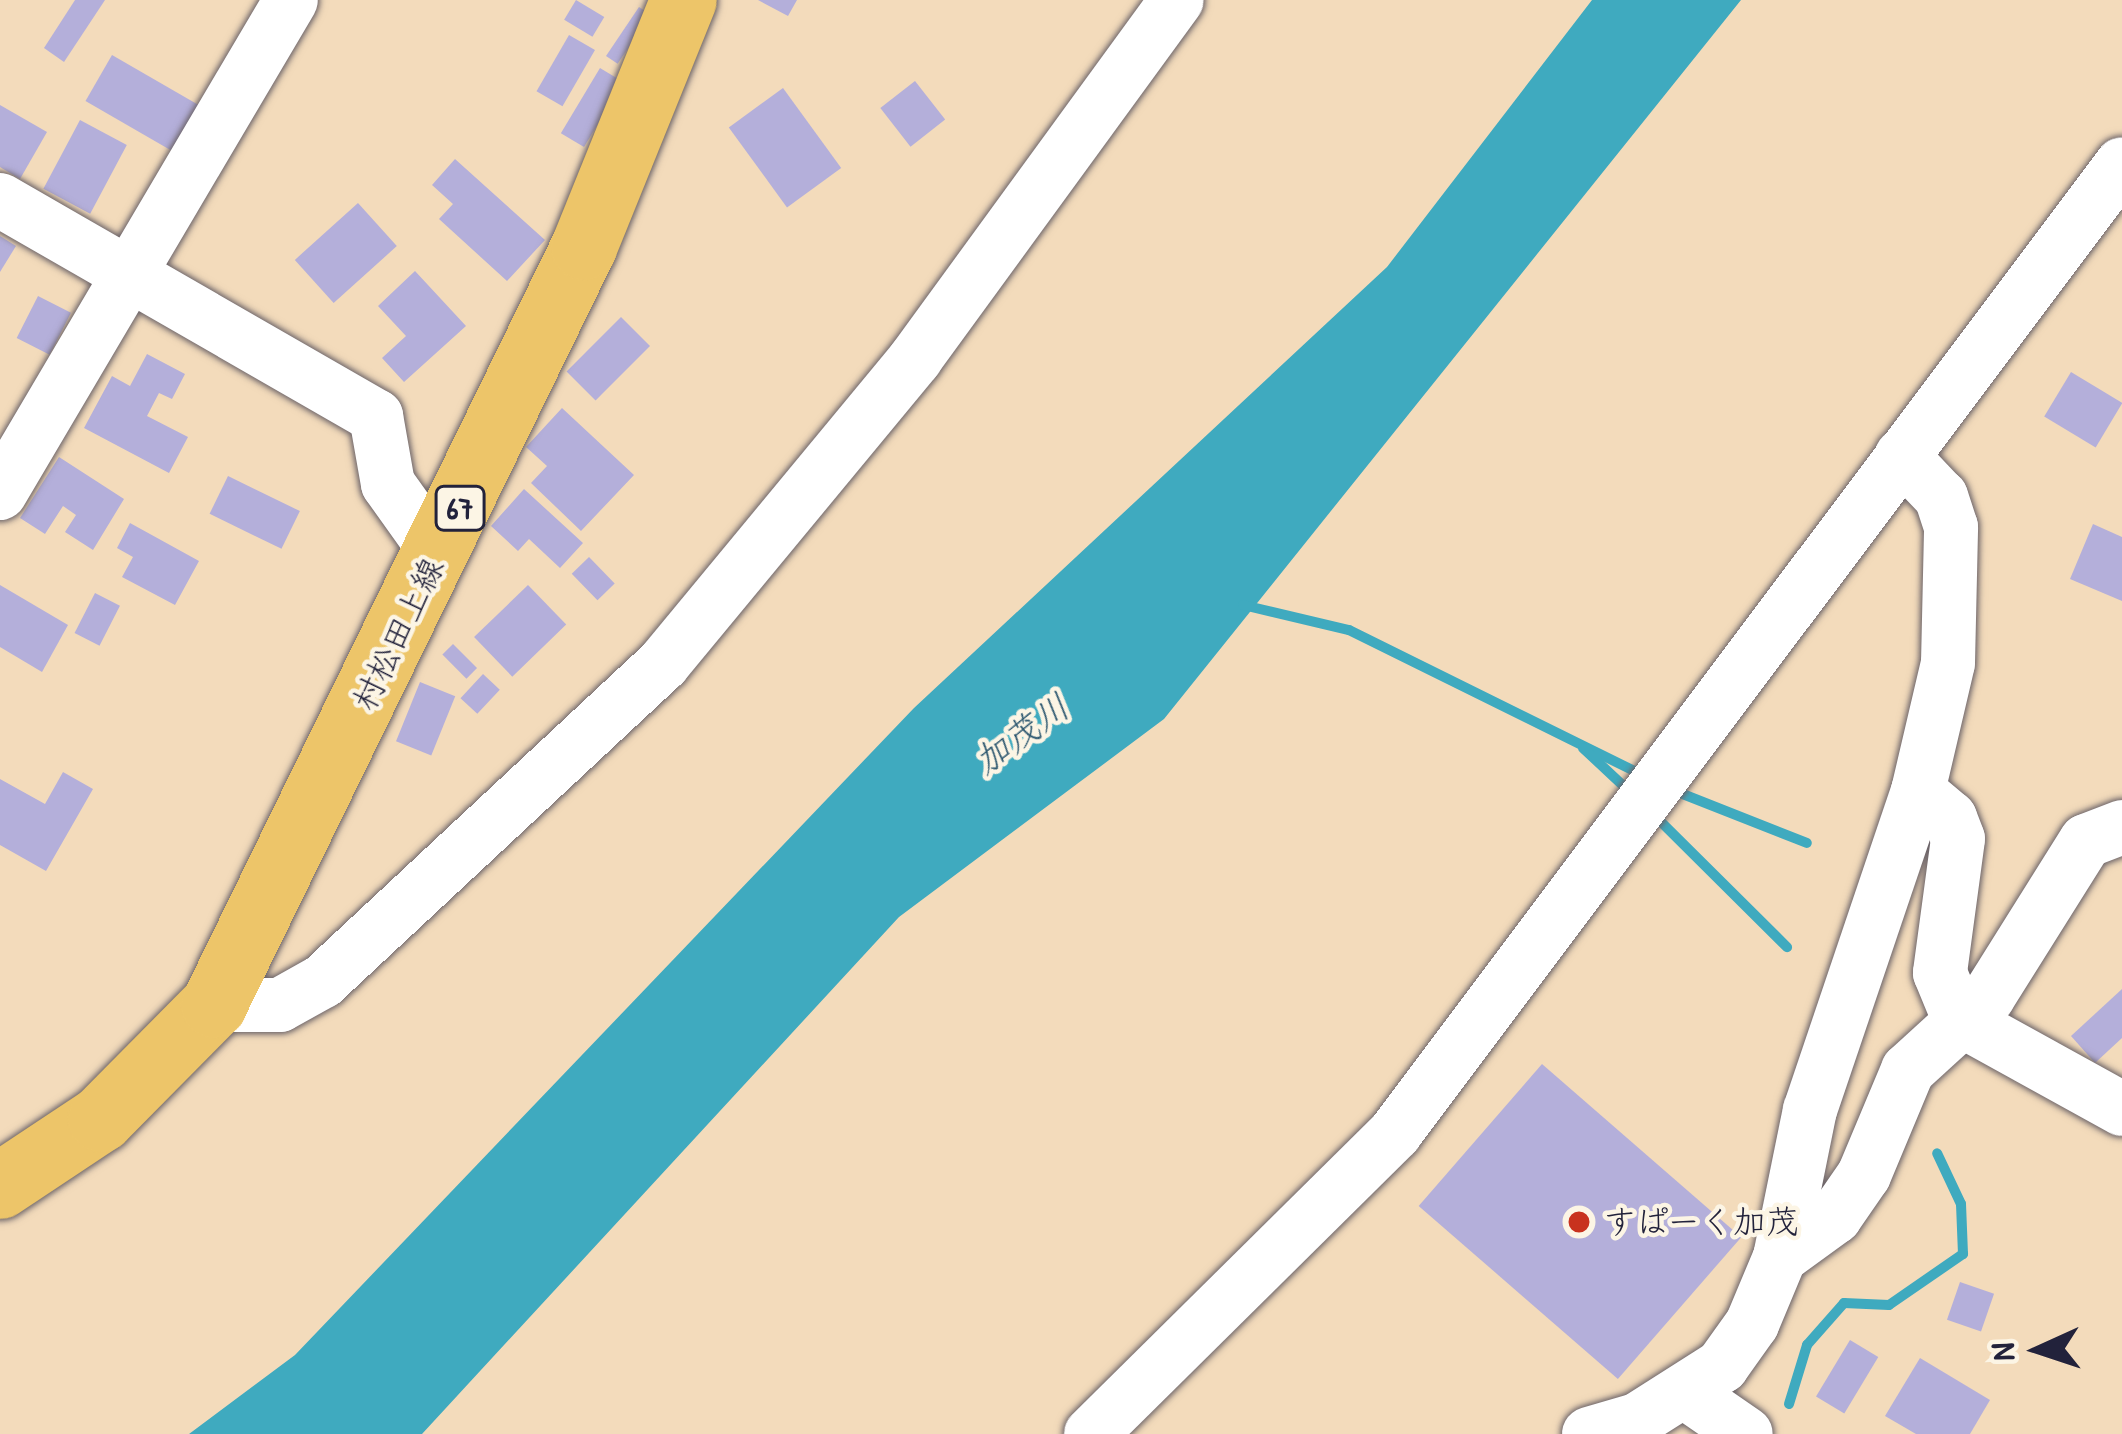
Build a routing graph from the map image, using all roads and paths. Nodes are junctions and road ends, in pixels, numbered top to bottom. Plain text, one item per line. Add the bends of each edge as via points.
1 (291, 0) edge
2 (684, 0) edge
3 (1178, 0) edge
4 (2122, 164) edge
5 (0, 200) edge
6 (130, 278) junction
7 (1903, 456) junction
8 (0, 493) edge
9 (438, 554) junction
10 (1918, 791) junction
11 (2122, 827) edge
12 (214, 1005) junction
13 (1959, 1019) junction
14 (2099, 1099) edge
15 (0, 1186) edge
16 (1780, 1256) junction
17 (1688, 1394) junction
18 (1091, 1434) edge
19 (1589, 1434) edge
20 (1746, 1434) edge

1 - 6 street
2 - 9 main road, 村松田上線 / 67 via 584,247
3 - 12 street via 915,359 664,664 323,981 280,1005
4 - 7 street
5 - 6 street
6 - 8 street
6 - 9 street via 376,416 388,484
7 - 10 street via 1941,497 1954,560 1948,663
7 - 18 street via 1395,1133
9 - 12 main road, 村松田上線 / 67
10 - 13 street via 1950,818 1958,839 1940,973
10 - 16 street via 1810,1110
11 - 13 street via 2086,841 2013,964
12 - 15 main road, 村松田上線 / 67 via 101,1119
13 - 14 street
13 - 16 street via 1908,1070 1864,1175 1835,1217
16 - 17 street via 1752,1324 1722,1366
17 - 19 street
17 - 20 street

